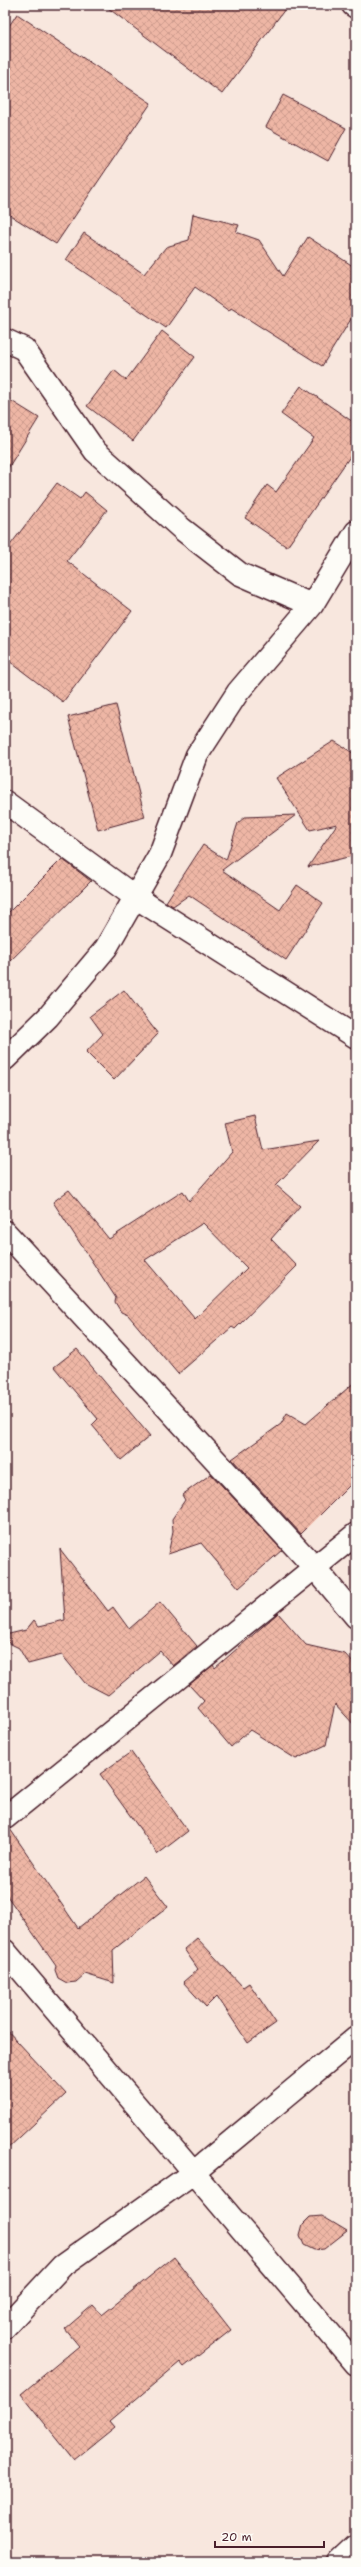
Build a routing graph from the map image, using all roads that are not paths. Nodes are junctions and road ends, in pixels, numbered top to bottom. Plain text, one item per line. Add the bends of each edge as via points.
1 (353, 5) edge
2 (356, 7) edge
3 (5, 340) edge
4 (356, 532) edge
5 (312, 605) junction
6 (5, 802) edge
7 (135, 897) junction
8 (356, 1037) edge
9 (5, 1059) edge
10 (5, 1232) edge
11 (356, 1534) edge
12 (315, 1568) junction
13 (356, 1617) edge
14 (5, 1818) edge
15 (5, 1951) edge
16 (356, 2038) edge
17 (193, 2173) junction
18 (5, 2327) edge
19 (356, 2364) edge
20 (356, 2546) edge
21 (339, 2562) edge

1 - 2 street
3 - 5 street via 24,349 95,451 182,529 240,574
4 - 5 street
5 - 7 street via 238,692 196,755 160,854
6 - 7 street
7 - 8 street
7 - 9 street via 106,948 48,1017
10 - 12 street
11 - 12 street
12 - 13 street
12 - 14 street
15 - 17 street
16 - 17 street
17 - 18 street via 62,2266
17 - 19 street
20 - 21 street

